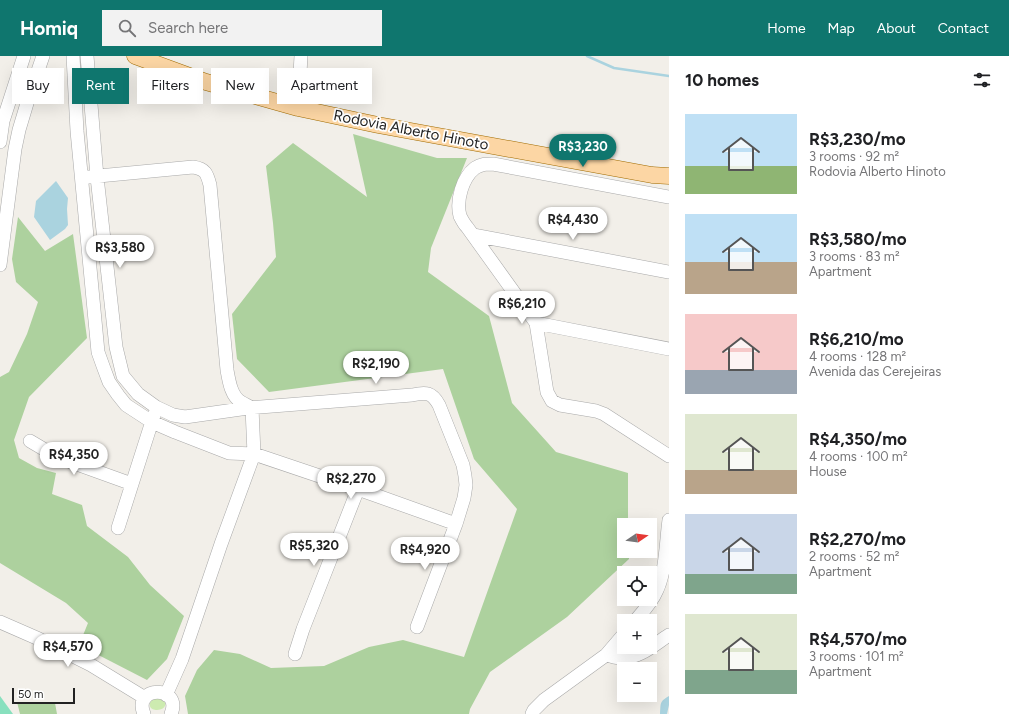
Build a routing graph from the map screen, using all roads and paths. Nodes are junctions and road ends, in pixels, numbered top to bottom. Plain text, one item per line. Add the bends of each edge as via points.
1 (24, 56) edge
2 (43, 56) edge
3 (73, 56) edge
4 (87, 56) edge
5 (135, 56) edge
6 (301, 56) edge
7 (20, 68) edge
8 (39, 68) edge
9 (12, 92) edge
10 (26, 104) edge
11 (298, 108) junction
12 (91, 110) junction
13 (76, 113) junction
14 (2, 126) junction
15 (19, 130) junction
16 (94, 134) junction
17 (78, 136) junction
18 (0, 142) edge
19 (669, 176) edge
20 (97, 177) junction
21 (82, 178) junction
22 (669, 197) edge
23 (472, 235) junction
24 (0, 265) edge
25 (669, 272) edge
26 (536, 323) junction
27 (669, 349) edge
28 (156, 407) junction
29 (252, 408) junction
30 (152, 422) junction
31 (30, 441) dead end
32 (254, 454) junction
33 (669, 456) edge
34 (132, 484) junction
35 (358, 489) junction
36 (669, 520) edge
37 (456, 524) junction
38 (118, 528) dead end
39 (667, 546) edge
40 (641, 614) edge
41 (0, 622) edge
42 (417, 628) dead end
43 (669, 635) edge
44 (617, 642) edge
45 (295, 654) dead end
46 (606, 655) junction
47 (166, 695) junction
48 (145, 698) junction
49 (144, 714) edge
50 (171, 714) edge
51 (532, 714) edge

1 - 7 street
2 - 8 street
3 - 13 street
4 - 12 street
5 - 11 main road, Rodovia Alberto Hinoto via 206,82
6 - 11 street
9 - 14 street
10 - 15 street
11 - 19 main road, Rodovia Alberto Hinoto via 486,146
12 - 13 street
12 - 16 street
13 - 17 street
14 - 15 street
14 - 18 street
15 - 24 street
16 - 17 street
16 - 20 street
17 - 21 street
20 - 21 street
20 - 28 street via 116,347 124,376 138,394
20 - 29 street via 193,167 204,171 210,186 229,383 239,401
21 - 30 street via 98,352 102,366 109,382 126,404
22 - 23 street via 483,164 467,177 460,193 461,217
23 - 25 street
23 - 26 street
26 - 27 street
26 - 33 street via 547,392 552,400 560,405 604,414
28 - 29 street via 184,417
28 - 30 street
29 - 32 street
29 - 37 street via 430,394 440,405 465,476 464,498
30 - 32 street via 229,453
30 - 34 street
31 - 34 street via 57,457
32 - 35 street
32 - 47 street via 182,659
34 - 38 street
35 - 37 street
35 - 45 street
36 - 39 street
37 - 42 street
39 - 40 street via 662,577 656,592
41 - 48 street via 91,665
43 - 46 street via 638,655 621,658
44 - 46 street
46 - 51 street via 544,700
47 - 48 street via 155,692
47 - 50 street via 173,706
48 - 49 street via 142,707

